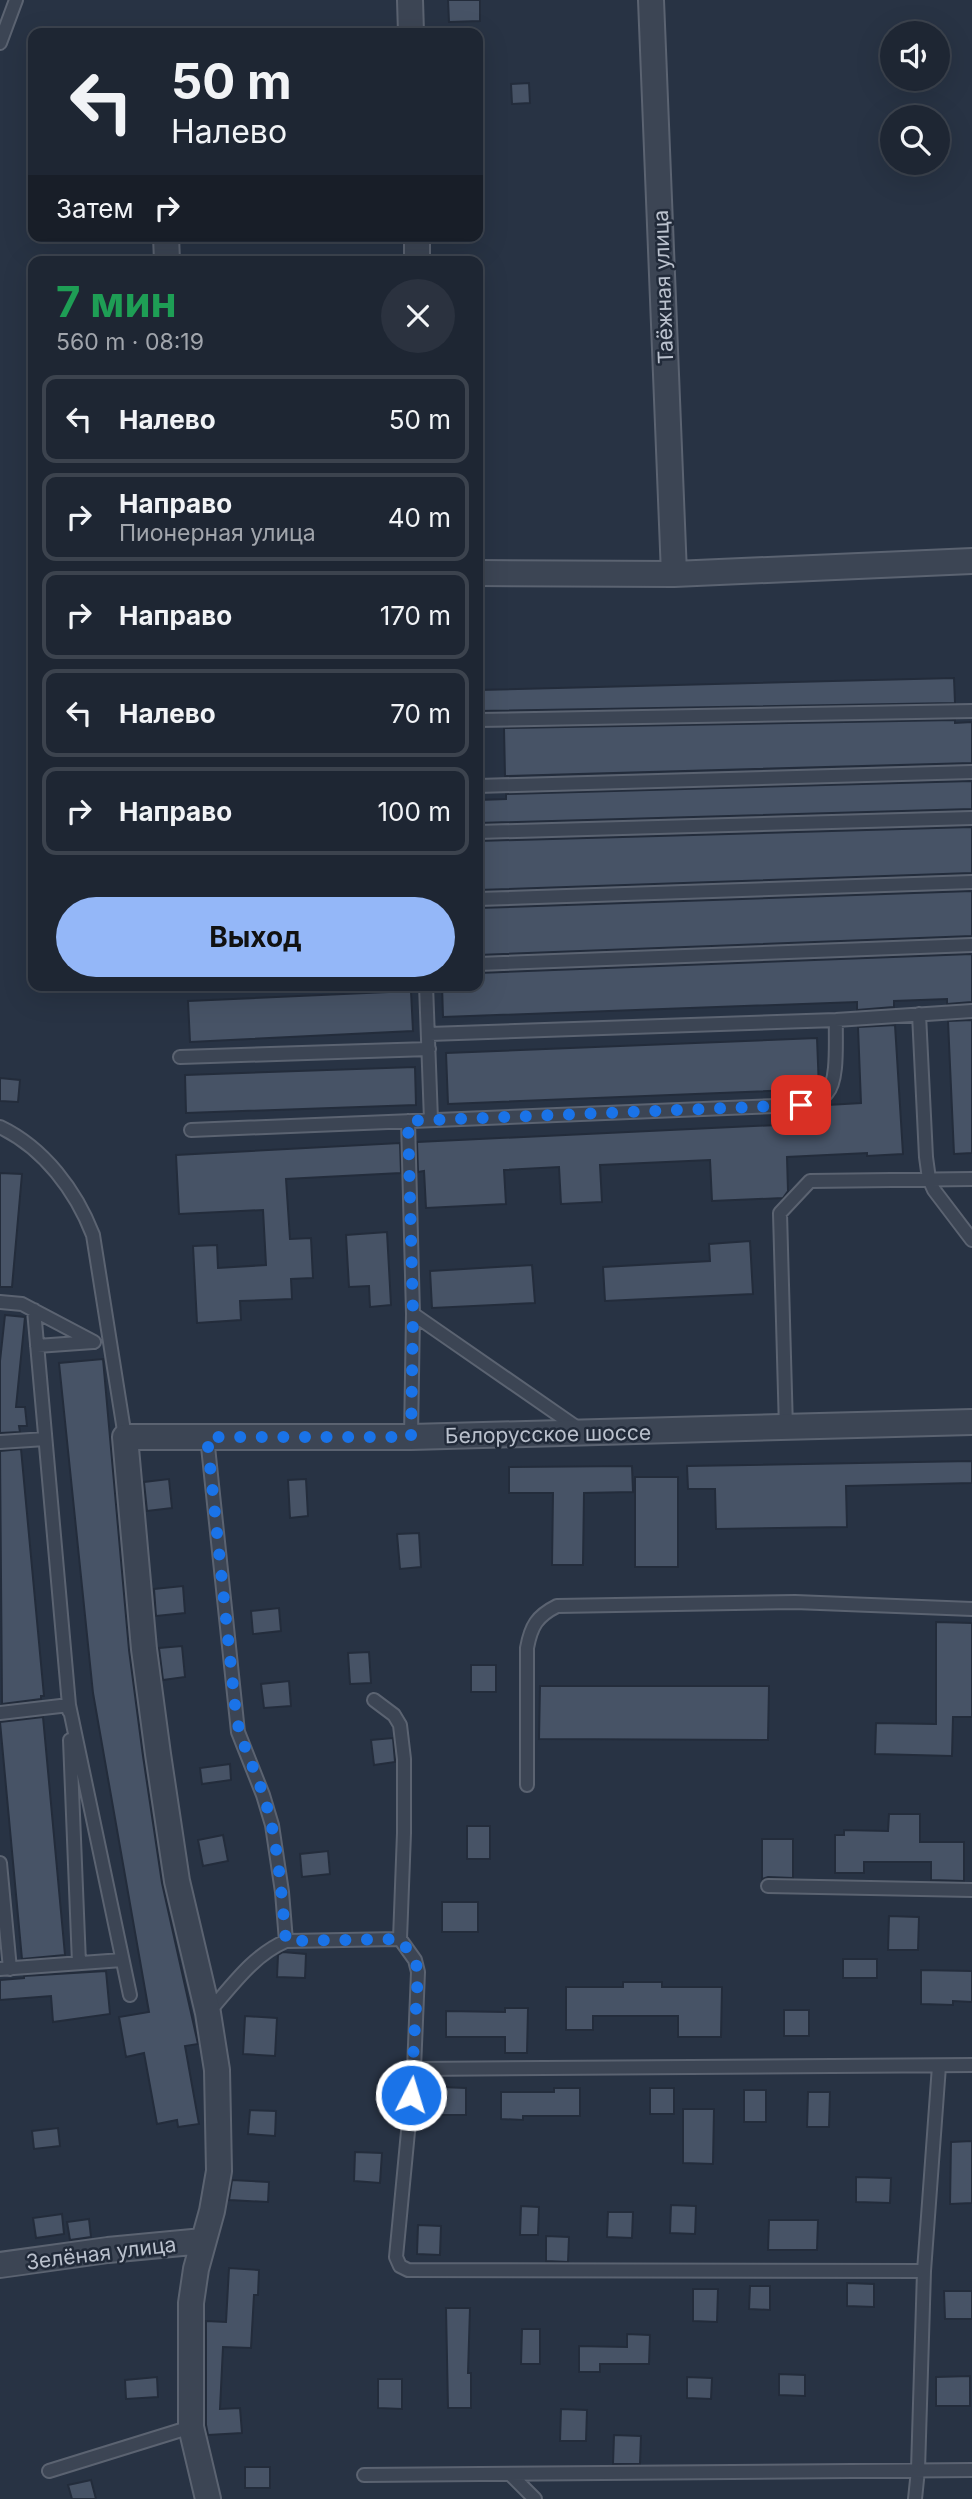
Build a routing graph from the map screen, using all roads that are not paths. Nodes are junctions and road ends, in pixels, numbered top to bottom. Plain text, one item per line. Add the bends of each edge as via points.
1 (16, 0) edge
2 (410, 0) edge
3 (652, 0) edge
4 (411, 28) edge
5 (0, 43) edge
6 (972, 561) edge
7 (483, 573) edge
8 (674, 574) junction
9 (972, 711) edge
10 (483, 720) edge
11 (972, 772) edge
12 (483, 786) edge
13 (972, 818) edge
14 (483, 832) edge
15 (972, 882) edge
16 (483, 899) edge
17 (972, 945) edge
18 (483, 964) edge
19 (426, 991) edge
20 (972, 1011) edge
21 (919, 1014) junction
22 (836, 1020) junction
23 (429, 1034) junction
24 (429, 1049) junction
25 (180, 1057) dead end
26 (431, 1120) junction
27 (408, 1121) junction
28 (0, 1127) edge
29 (191, 1129) dead end
30 (929, 1179) junction
31 (972, 1179) edge
32 (972, 1240) edge
33 (0, 1302) edge
34 (34, 1310) junction
35 (413, 1314) junction
36 (110, 1340) junction
37 (94, 1342) junction
38 (37, 1346) junction
39 (972, 1423) edge
40 (786, 1429) junction
41 (585, 1433) junction
42 (125, 1437) junction
43 (207, 1437) junction
44 (411, 1437) junction
45 (45, 1439) junction
46 (0, 1442) edge
47 (972, 1609) edge
48 (374, 1700) dead end
49 (69, 1705) junction
50 (0, 1713) edge
51 (527, 1786) dead end
52 (0, 1863) edge
53 (768, 1886) dead end
54 (972, 1890) edge
55 (400, 1939) junction
56 (286, 1941) junction
57 (122, 1960) junction
58 (79, 1963) junction
59 (5, 1969) edge
60 (130, 1995) dead end
61 (208, 2013) junction
62 (972, 2065) edge
63 (939, 2066) junction
64 (414, 2068) junction
65 (203, 2241) junction
66 (0, 2265) edge
67 (924, 2271) junction
68 (191, 2427) junction
69 (918, 2470) junction
70 (972, 2470) edge
71 (50, 2471) dead end
72 (510, 2474) junction
73 (364, 2475) dead end
74 (208, 2499) edge
75 (534, 2499) edge
76 (915, 2499) edge

1 - 5 lane
2 - 4 street
3 - 8 street, Таёжная улица
6 - 8 street
7 - 8 street
9 - 10 lane
11 - 12 lane
13 - 14 lane
15 - 16 lane
17 - 18 lane
19 - 23 lane
20 - 21 lane
21 - 22 lane
21 - 30 lane
22 - 23 lane
22 - 26 lane via 834,1082 819,1100 801,1105
23 - 24 lane
24 - 25 lane
24 - 26 lane
26 - 27 lane
27 - 29 lane
27 - 35 lane
28 - 36 lane via 48,1161 85,1214 93,1235
30 - 31 lane
30 - 32 lane
30 - 40 lane via 810,1181 780,1213
33 - 34 lane
34 - 37 lane
34 - 38 lane
35 - 41 lane
35 - 44 lane
36 - 37 lane
36 - 42 lane
37 - 38 lane
38 - 45 lane
39 - 40 street, Белорусское шоссе
40 - 41 street, Белорусское шоссе
41 - 44 street, Белорусское шоссе
42 - 43 street, Белорусское шоссе
42 - 61 street via 158,1754 177,1881
43 - 44 street, Белорусское шоссе
43 - 56 lane via 235,1710 272,1825
45 - 46 lane
45 - 49 lane
47 - 51 lane via 795,1602 557,1606 534,1622 527,1648
48 - 55 lane via 394,1715 403,1748
49 - 50 lane
49 - 57 lane
49 - 58 lane
52 - 59 lane
53 - 54 lane
55 - 56 lane
55 - 64 lane via 418,1972
56 - 61 lane via 257,1958
57 - 58 lane
57 - 60 lane
58 - 59 lane
61 - 65 street via 217,2070 219,2171
62 - 63 lane
63 - 64 lane
63 - 67 lane
64 - 67 lane via 396,2257 408,2270
65 - 66 street, Зелёная улица
65 - 68 street via 191,2303
67 - 69 lane
68 - 71 lane
68 - 74 street
69 - 70 lane
69 - 72 lane
69 - 76 lane
72 - 73 lane
72 - 75 lane

